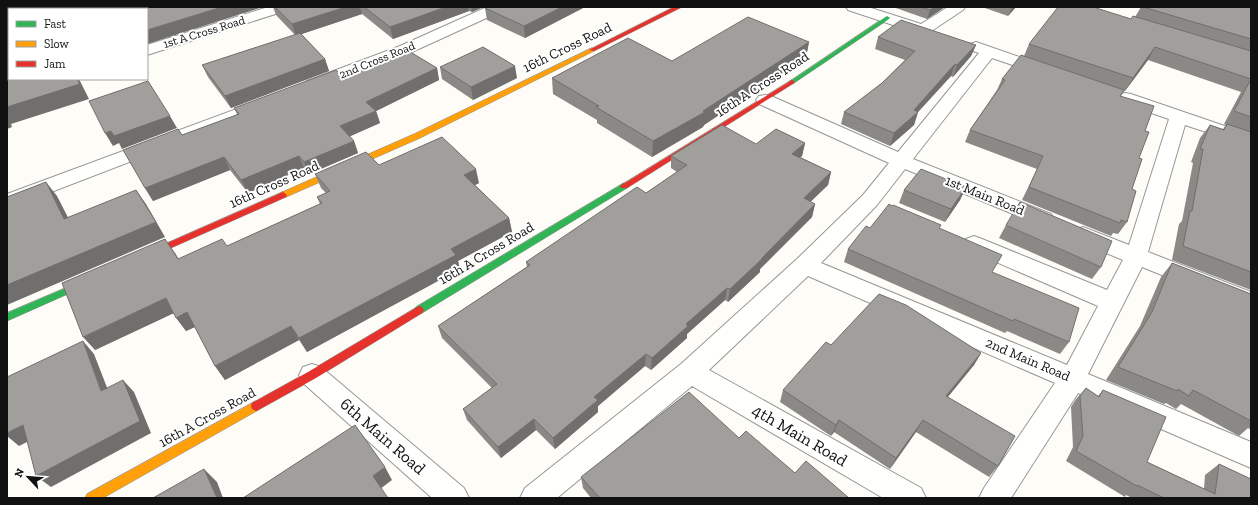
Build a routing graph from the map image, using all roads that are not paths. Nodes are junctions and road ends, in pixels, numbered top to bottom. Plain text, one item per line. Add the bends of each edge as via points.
1 (283, 7) edge
2 (499, 7) edge
3 (679, 7) edge
4 (853, 7) edge
5 (958, 7) edge
6 (887, 18) junction
7 (923, 30) junction
8 (148, 50) edge
9 (989, 51) junction
10 (1062, 76) edge
11 (1113, 94) edge
12 (765, 100) junction
13 (1179, 116) junction
14 (1251, 141) edge
15 (902, 161) junction
16 (870, 200) junction
17 (7, 202) edge
18 (892, 209) edge
19 (958, 237) edge
20 (1136, 257) junction
21 (137, 260) edge
22 (805, 265) junction
23 (101, 276) edge
24 (1112, 302) junction
25 (1251, 302) edge
26 (7, 317) edge
27 (690, 372) junction
28 (312, 375) junction
29 (1072, 378) junction
30 (1251, 455) edge
31 (91, 498) edge
32 (454, 498) edge
33 (535, 498) edge
34 (911, 498) edge
35 (994, 498) edge

1 - 8 street, 1st A Cross Road
2 - 17 street, 2nd Cross Road via 406,49
3 - 21 street, 16th Cross Road via 418,136
4 - 6 street
5 - 7 street
6 - 7 street
6 - 12 street, 16th A Cross Road
7 - 9 street
9 - 10 street
9 - 15 street
11 - 13 street
12 - 15 street, 1st Main Road
12 - 28 street, 16th A Cross Road
13 - 14 street
13 - 20 street
15 - 16 street
15 - 20 street, 1st Main Road
16 - 18 street
16 - 22 street
19 - 24 street
20 - 24 street
20 - 25 street, 1st Main Road
22 - 27 street
22 - 29 street, 2nd Main Road
23 - 26 street
24 - 29 street
27 - 33 street
27 - 34 street, 4th Main Road
28 - 31 street, 16th A Cross Road
28 - 32 street, 6th Main Road
29 - 30 street, 2nd Main Road
29 - 35 street

